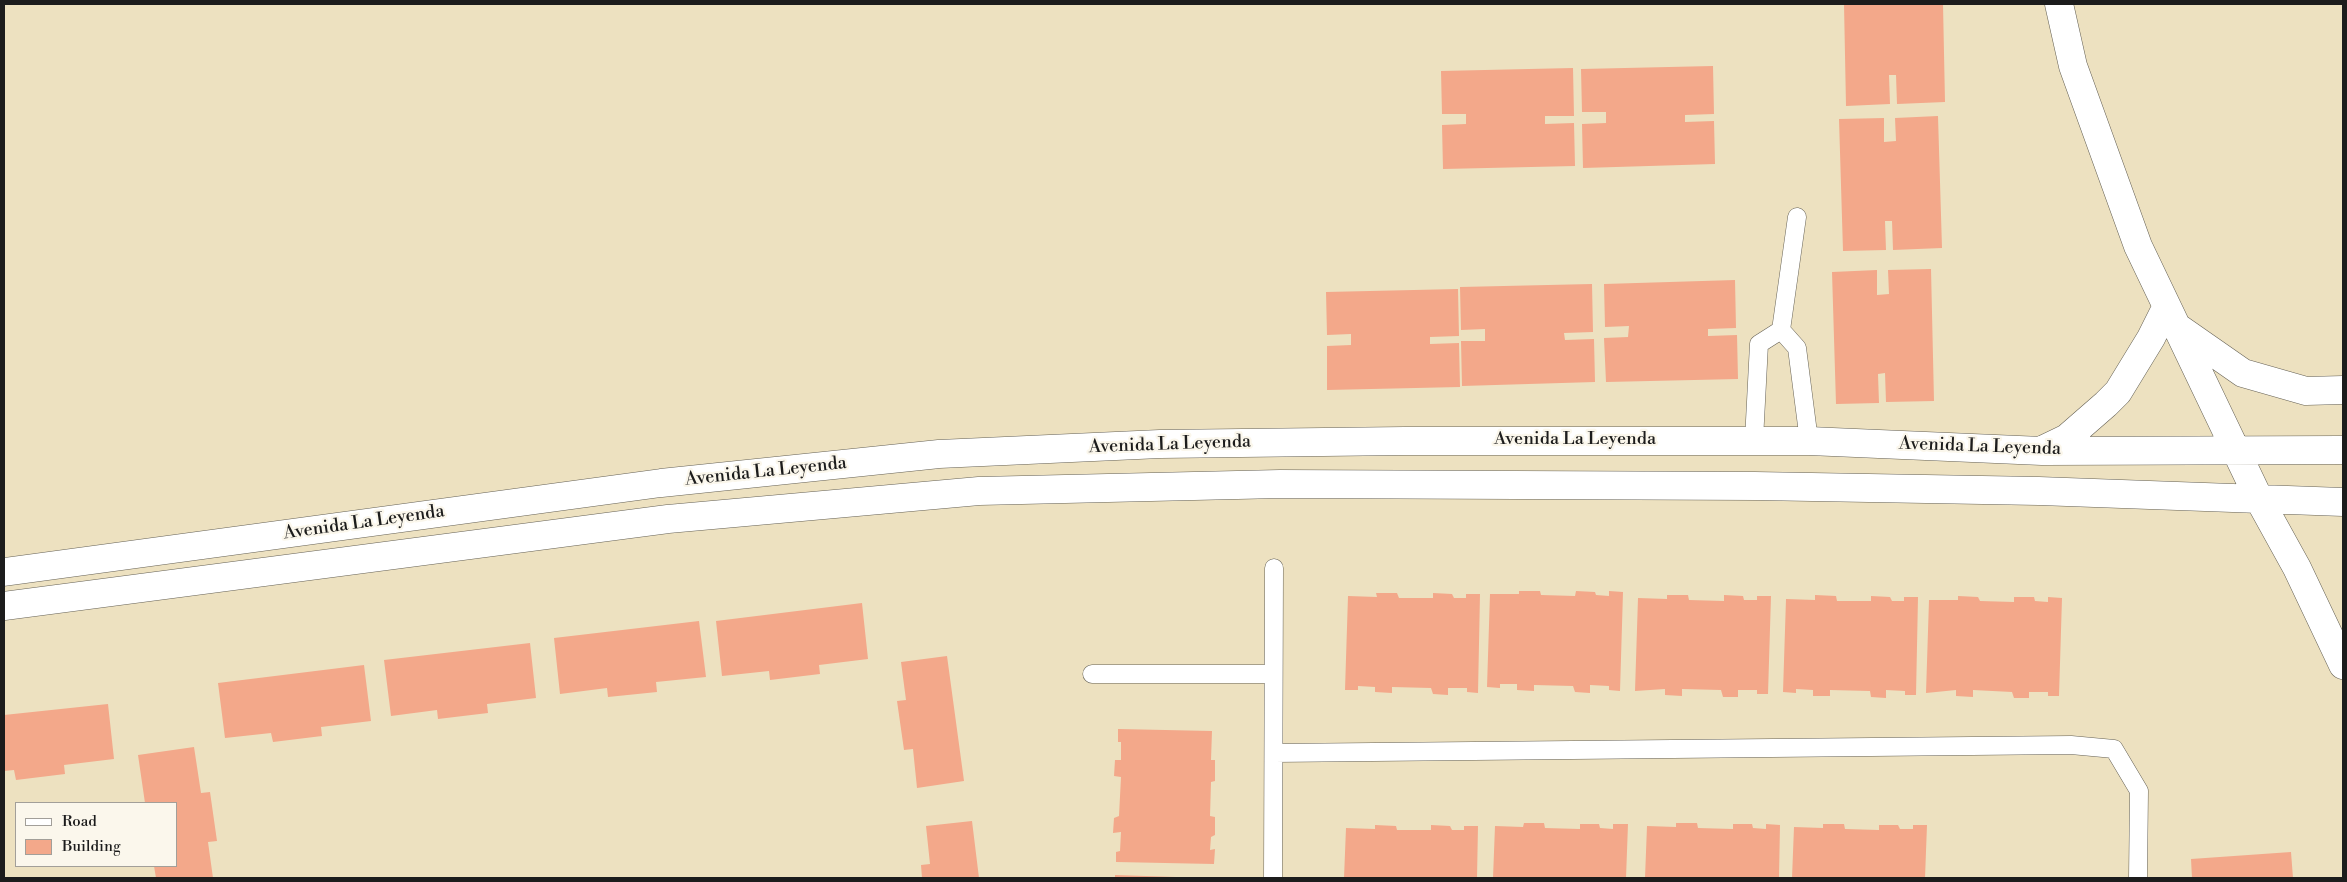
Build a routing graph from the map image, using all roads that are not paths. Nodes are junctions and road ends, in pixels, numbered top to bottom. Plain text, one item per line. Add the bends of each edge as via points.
1 (2058, 4) edge
2 (1797, 217) dead end
3 (2171, 317) junction
4 (1781, 330) junction
5 (2343, 390) edge
6 (1754, 440) junction
7 (1809, 441) junction
8 (2042, 450) junction
9 (2343, 450) edge
10 (2236, 451) junction
11 (2260, 501) junction
12 (2343, 502) edge
13 (1274, 568) dead end
14 (4, 572) edge
15 (4, 606) edge
16 (2343, 665) edge
17 (1092, 674) dead end
18 (1272, 674) junction
19 (1274, 753) junction
20 (1273, 878) edge
21 (2138, 878) edge

1 - 3 street via 2073,66 2138,246
2 - 4 lane
3 - 5 street via 2243,373 2306,391
3 - 8 street via 2106,404 2067,438
3 - 10 street
4 - 6 lane via 1759,344
4 - 7 lane via 1797,348
6 - 7 street, Avenida La Leyenda
6 - 14 street, Avenida La Leyenda via 1160,444 939,454 661,483
7 - 8 street, Avenida La Leyenda
8 - 10 street, Avenida La Leyenda
9 - 10 street, Avenida La Leyenda
10 - 11 street
11 - 12 street, Avenida La Leyenda
11 - 15 street, Avenida La Leyenda via 1755,486 1280,484 978,491 668,519
11 - 16 street via 2297,568
13 - 18 lane
17 - 18 lane
18 - 19 lane
19 - 20 lane
19 - 21 lane via 2072,745 2114,749 2139,791

